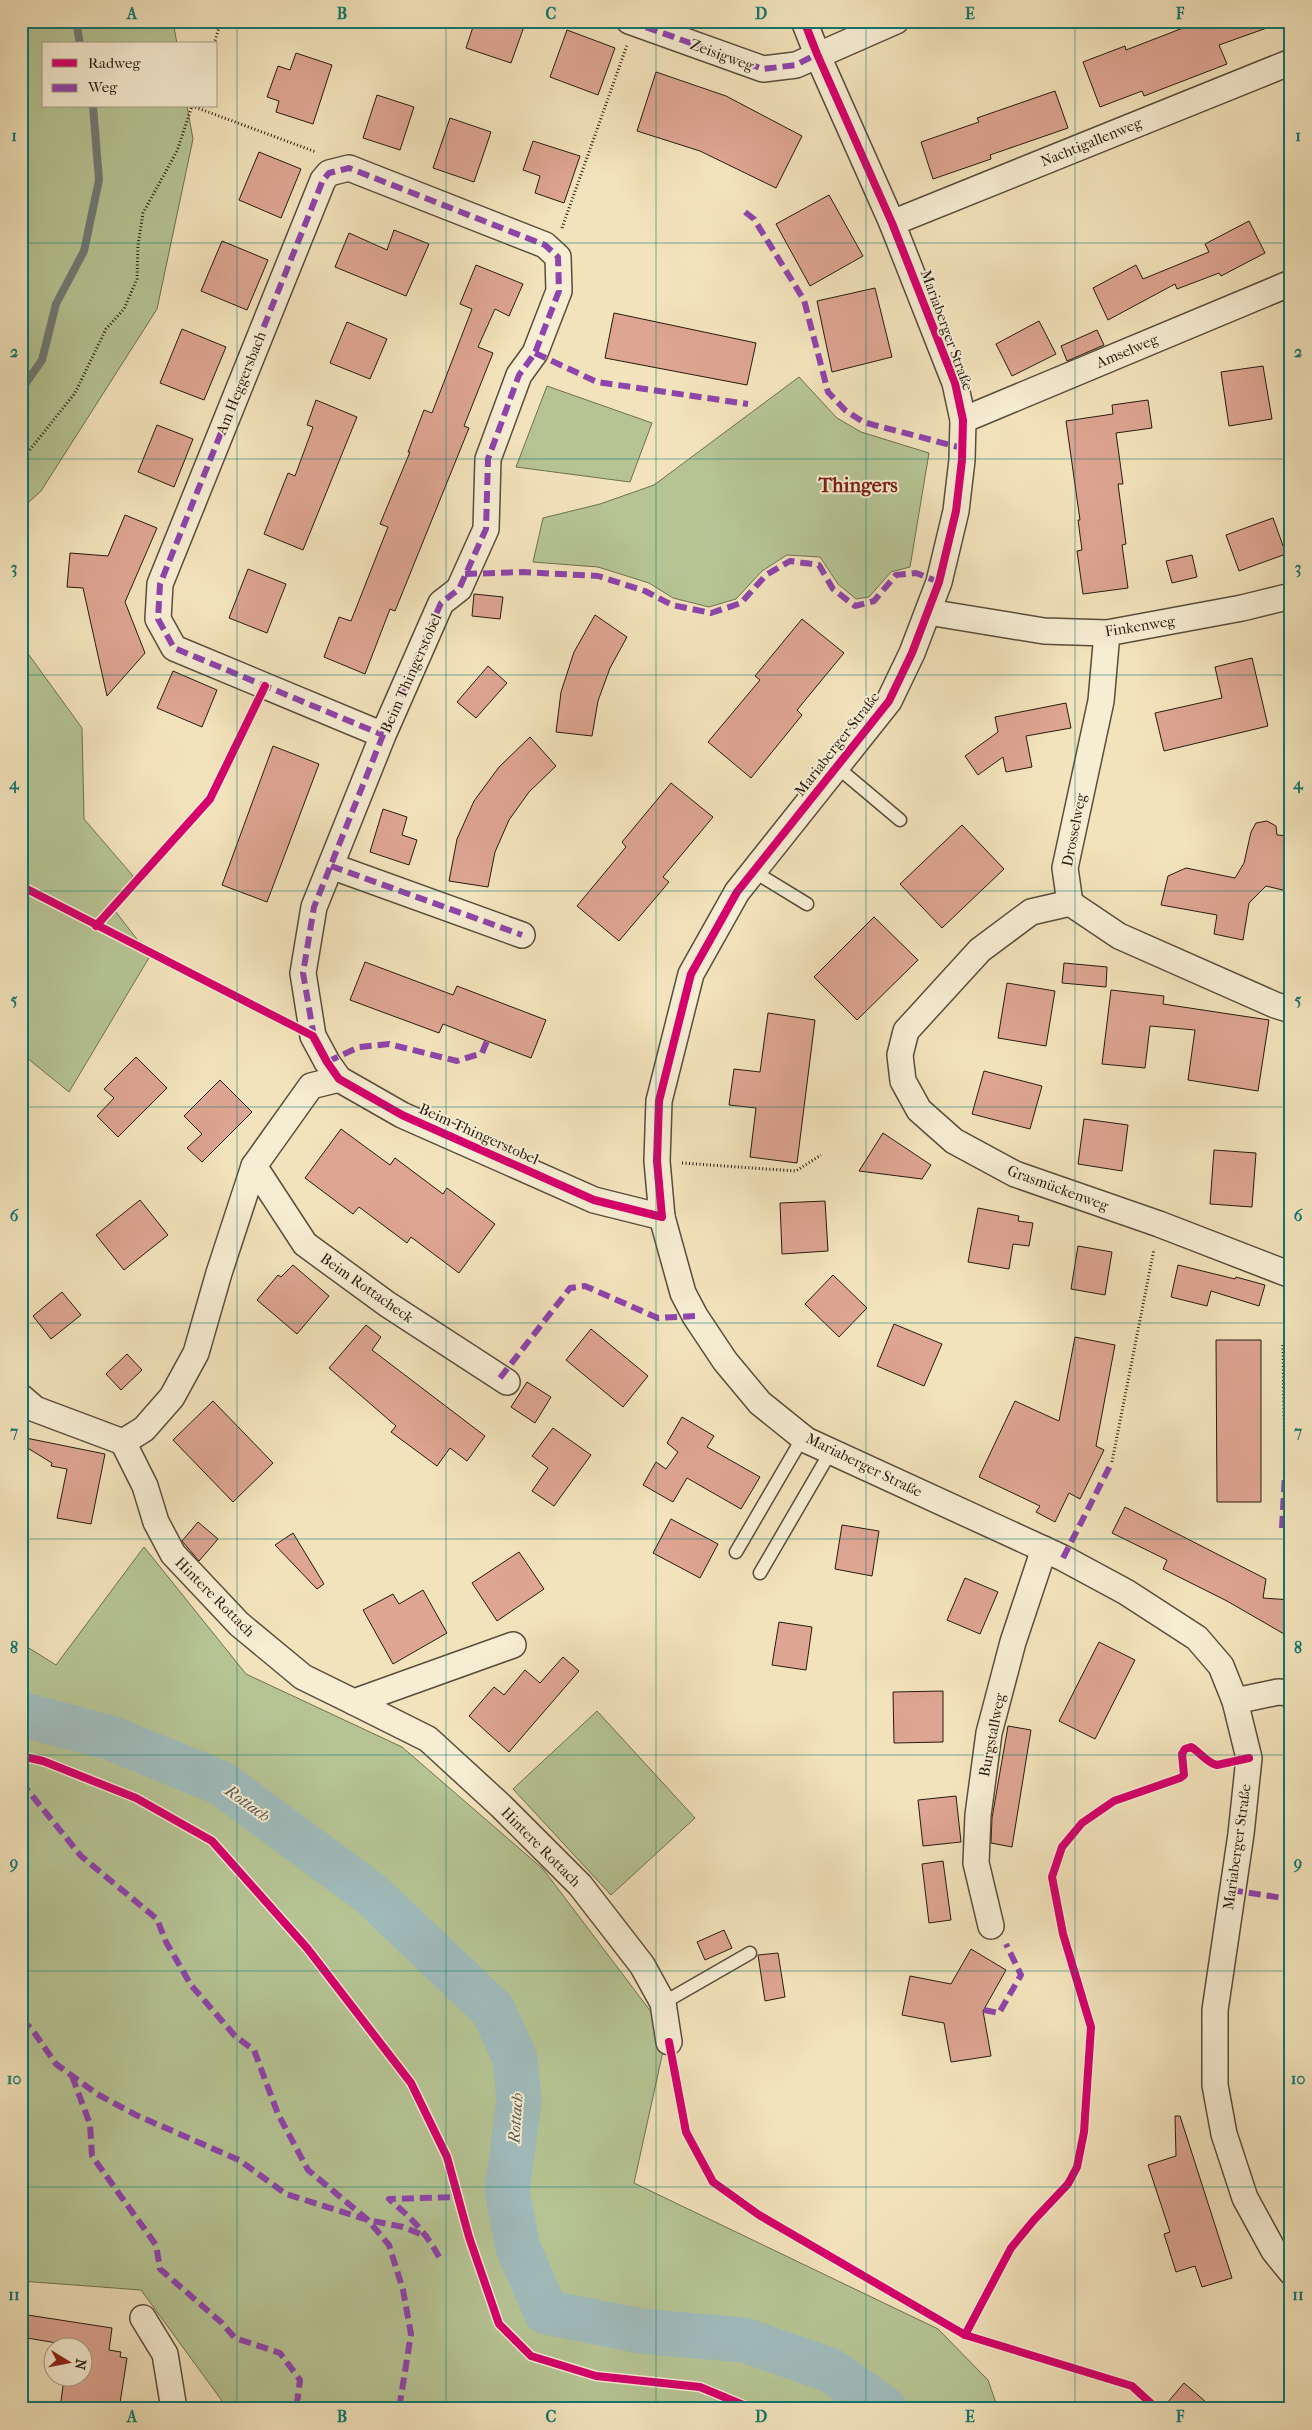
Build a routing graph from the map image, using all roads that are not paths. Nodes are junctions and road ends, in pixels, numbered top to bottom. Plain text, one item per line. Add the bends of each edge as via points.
1 (804, 21) edge
2 (896, 21) edge
3 (632, 22) edge
4 (817, 54) junction
5 (1291, 62) edge
6 (892, 223) junction
7 (1291, 283) edge
8 (559, 292) joint
9 (963, 420) junction
10 (1291, 596) edge
11 (928, 612) junction
12 (1107, 632) junction
13 (384, 735) junction
14 (837, 767) junction
15 (900, 820) dead end
16 (331, 866) junction
17 (753, 871) junction
18 (1070, 902) junction
19 (807, 904) dead end
20 (522, 935) dead end
21 (1291, 1010) edge
22 (340, 1079) junction
23 (254, 1166) junction
24 (662, 1217) junction
25 (1291, 1275) edge
26 (507, 1382) dead end
27 (21, 1397) edge
28 (803, 1437) junction
29 (122, 1442) junction
30 (831, 1451) junction
31 (1044, 1549) junction
32 (736, 1552) dead end
33 (760, 1573) dead end
34 (513, 1645) dead end
35 (1291, 1692) edge
36 (1235, 1701) junction
37 (354, 1702) junction
38 (991, 1926) dead end
39 (750, 1953) dead end
40 (663, 2004) junction
41 (669, 2042) dead end
42 (1291, 2272) edge
43 (143, 2318) dead end
44 (174, 2409) edge

1 - 4 street, Mariaberger Straße
2 - 4 street, Zeisigweg
3 - 4 street, Zeisigweg via 764,69 796,64
4 - 6 street, Mariaberger Straße
5 - 6 street, Nachtigallenweg
6 - 9 street, Mariaberger Straße via 955,382
7 - 9 street, Amselweg
8 - 13 street, Beim Thingerstobel via 534,353 519,375 488,459 486,530 459,589 441,603
8 - 13 street, Am Heggersbach via 558,257 545,245 349,168 328,173 322,180 160,584 158,619 174,648
9 - 11 street, Mariaberger Straße via 956,511 939,582
10 - 12 street, Finkenweg
11 - 12 street, Finkenweg via 1044,632
11 - 14 street, Mariaberger Straße via 889,701
12 - 18 street, Drosselweg via 1102,701 1065,868
13 - 16 street, Beim Thingerstobel
14 - 15 lane
14 - 17 street, Mariaberger Straße
16 - 20 street
16 - 22 street, Beim Thingerstobel via 314,907 303,972 313,1036
17 - 19 lane
17 - 24 street, Mariaberger Straße via 737,892 691,974 659,1101 657,1161
18 - 21 street via 1119,936
18 - 25 street, Grasmückenweg via 1031,912 980,950 906,1031 900,1055 903,1081 919,1110 954,1141 1015,1174 1159,1224
22 - 23 street via 311,1086
22 - 24 street, Beim Thingerstobel via 402,1115 594,1200
23 - 26 street, Beim Rottacheck via 305,1244 387,1304
23 - 29 street via 196,1353 172,1397 144,1429
24 - 28 street, Mariaberger Straße via 683,1292 695,1316 725,1361 760,1403
27 - 29 street via 35,1409
28 - 30 street, Mariaberger Straße
28 - 32 lane
29 - 37 street, Hintere Rottach via 145,1486 156,1522 173,1554 239,1624 303,1677
30 - 31 street, Mariaberger Straße
30 - 33 lane
31 - 36 street, Mariaberger Straße via 1126,1592 1197,1638 1221,1666
31 - 38 street, Burgstallweg via 1013,1642 989,1733 978,1815 976,1863
34 - 37 street
35 - 36 street
36 - 42 street, Mariaberger Straße via 1249,1758 1215,2010 1215,2085 1224,2134 1245,2198 1274,2251
37 - 40 street, Hintere Rottach via 428,1739 501,1806 580,1885 642,1965
39 - 40 lane
40 - 41 street, Hintere Rottach
43 - 44 street via 165,2354

